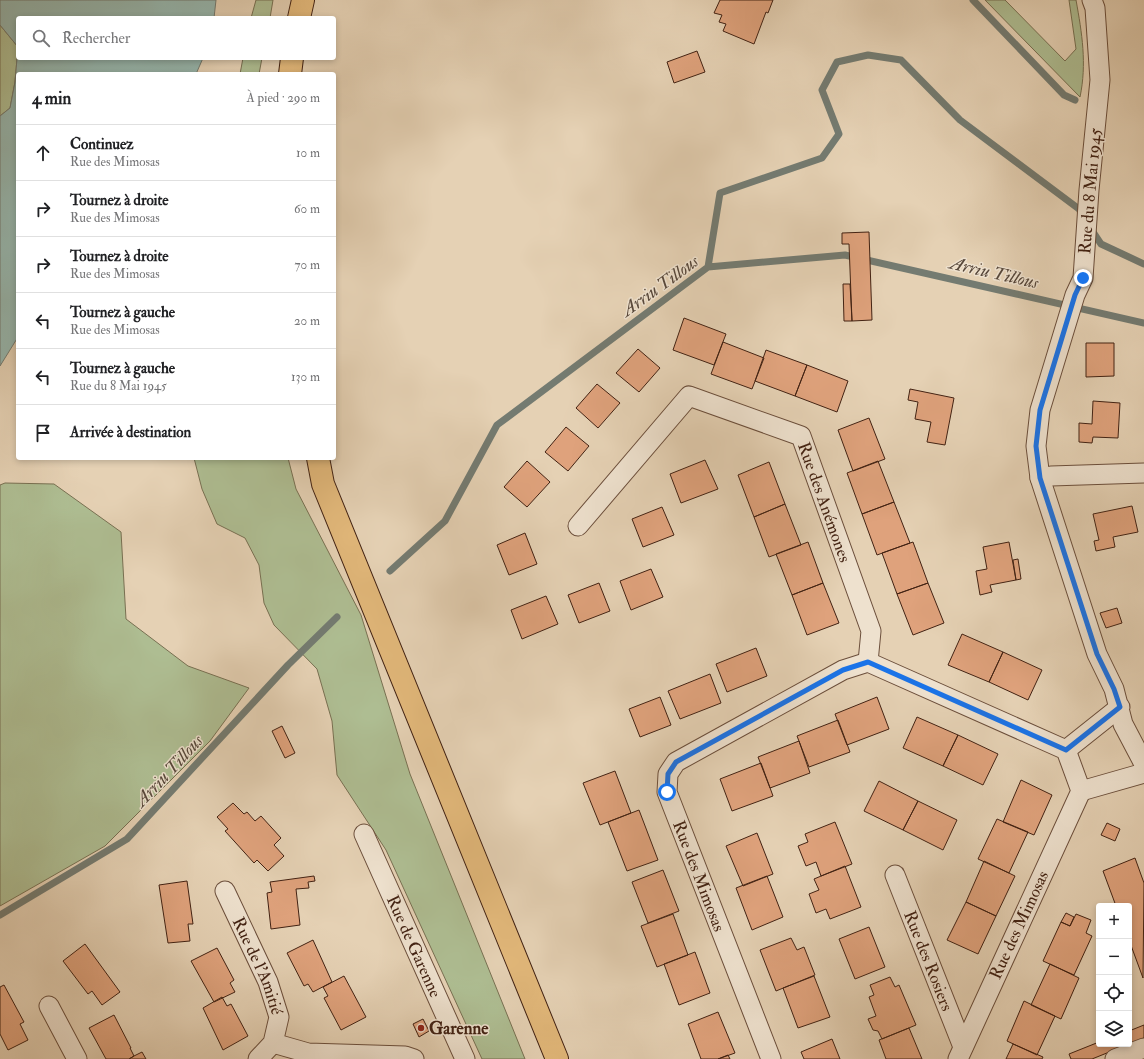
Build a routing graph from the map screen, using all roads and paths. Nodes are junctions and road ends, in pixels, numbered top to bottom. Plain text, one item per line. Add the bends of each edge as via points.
1 (303, 0) edge
2 (1092, 0) edge
3 (299, 16) edge
4 (292, 60) edge
5 (290, 72) edge
6 (318, 460) edge
7 (1144, 472) edge
8 (1040, 478) junction
9 (578, 526) dead end
10 (868, 662) junction
11 (1120, 707) junction
12 (1066, 750) junction
13 (1144, 764) edge
14 (1144, 773) edge
15 (1082, 791) junction
16 (364, 834) dead end
17 (896, 875) dead end
18 (225, 891) dead end
19 (49, 1006) dead end
20 (273, 1044) junction
21 (1144, 1048) edge
22 (961, 1053) edge
23 (77, 1059) edge
24 (258, 1059) edge
25 (414, 1059) edge
26 (465, 1059) edge
27 (557, 1059) edge
28 (770, 1059) edge
29 (1115, 1059) edge

1 - 3 main road
2 - 8 street, Rue du 8 Mai 1945 via 1095,8 1100,80 1083,271 1040,410 1036,446
4 - 5 main road
6 - 27 main road via 323,484
7 - 8 street
8 - 11 street, Rue du 8 Mai 1945 via 1097,654
9 - 10 street, Rue des Anémones via 689,396 801,436 871,631
10 - 12 street
10 - 28 street, Rue des Mimosas via 843,670 676,762 668,774 667,792
11 - 12 street
11 - 13 street, Rue du 8 Mai 1945 via 1123,724
12 - 15 street
14 - 15 street
15 - 22 street, Rue des Mimosas
16 - 26 street, Rue de Garenne
17 - 22 street, Rue des Rosiers
18 - 20 street, Rue de l'Amitié via 268,982 279,1017
19 - 23 street
20 - 24 street
20 - 25 street via 308,1053 405,1056
21 - 29 street

